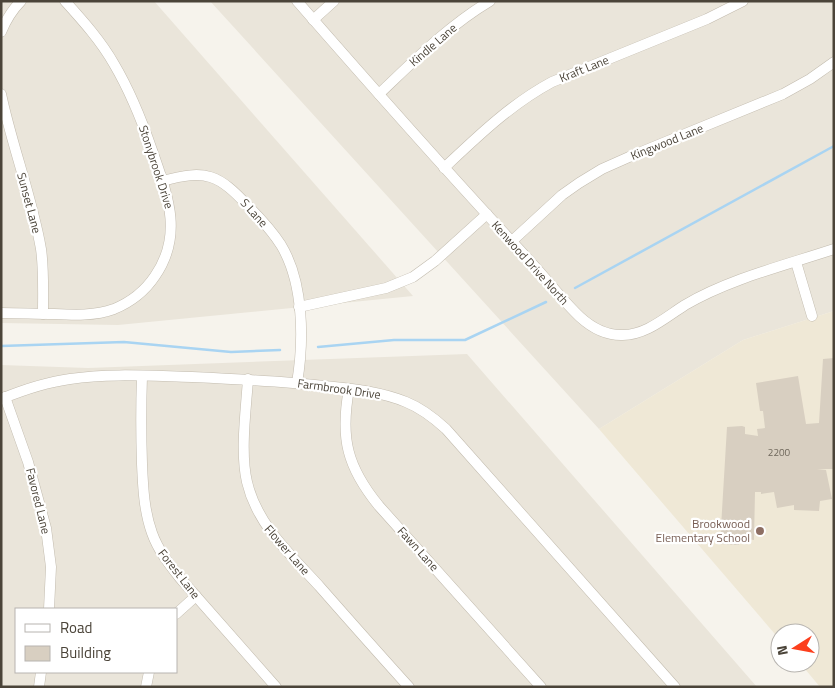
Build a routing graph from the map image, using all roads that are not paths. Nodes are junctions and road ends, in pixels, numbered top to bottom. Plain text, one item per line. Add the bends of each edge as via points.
1 (21, 1) edge
2 (65, 1) edge
3 (297, 1) edge
4 (334, 1) edge
5 (490, 1) edge
6 (743, 1) edge
7 (313, 20) junction
8 (1, 32) edge
9 (834, 62) edge
10 (1, 94) edge
11 (379, 94) junction
12 (444, 168) junction
13 (162, 181) junction
14 (486, 214) junction
15 (512, 241) junction
16 (834, 249) edge
17 (796, 262) junction
18 (299, 307) junction
19 (1, 313) edge
20 (43, 314) junction
21 (812, 316) dead end
22 (142, 376) junction
23 (248, 379) junction
24 (297, 383) junction
25 (350, 389) junction
26 (3, 398) edge
27 (196, 596) junction
28 (49, 608) edge
29 (178, 612) edge
30 (41, 673) edge
31 (149, 673) edge
32 (673, 686) edge
33 (39, 687) edge
34 (146, 687) edge
35 (276, 687) edge
36 (409, 687) edge
37 (541, 687) edge

1 - 8 street
2 - 13 street, Stonybrook Drive via 115,64 149,141
3 - 7 street, Kenwood Drive North
4 - 7 street
5 - 11 street, Kindle Lane via 455,25
6 - 12 street, Kraft Lane via 534,92 515,104
7 - 11 street, Kenwood Drive North
9 - 15 street, Kingwood Lane via 783,94 602,170 562,195
10 - 20 street, Sunset Lane via 41,250
11 - 12 street, Kenwood Drive North
12 - 14 street, Kenwood Drive North
13 - 18 street, S Lane via 183,175 204,175 235,192 282,247 293,274
13 - 20 street, Stonybrook Drive via 170,206 171,236 165,258 150,282 130,301 104,312
14 - 15 street, Kenwood Drive North
14 - 18 street via 413,277 386,288
15 - 17 street, Kenwood Drive North via 581,318 604,332 622,336 648,328 721,288
16 - 17 street, Kenwood Drive North
17 - 21 street
18 - 24 street, S Lane via 302,346
19 - 20 street, Stonybrook Drive
22 - 23 street, Farmbrook Drive
22 - 26 street, Farmbrook Drive via 69,379
22 - 27 street, Forest Lane via 141,434 148,520 163,554
23 - 24 street, Farmbrook Drive
23 - 36 street, Flower Lane via 244,468 258,512 285,550
24 - 25 street, Farmbrook Drive
25 - 32 street, Farmbrook Drive via 399,399 435,419
25 - 37 street, Fawn Lane via 345,429 350,457 360,479 379,506
26 - 28 street, Favored Lane via 28,462 46,528 51,567
27 - 29 street
27 - 35 street, Forest Lane
30 - 33 street
31 - 34 street

